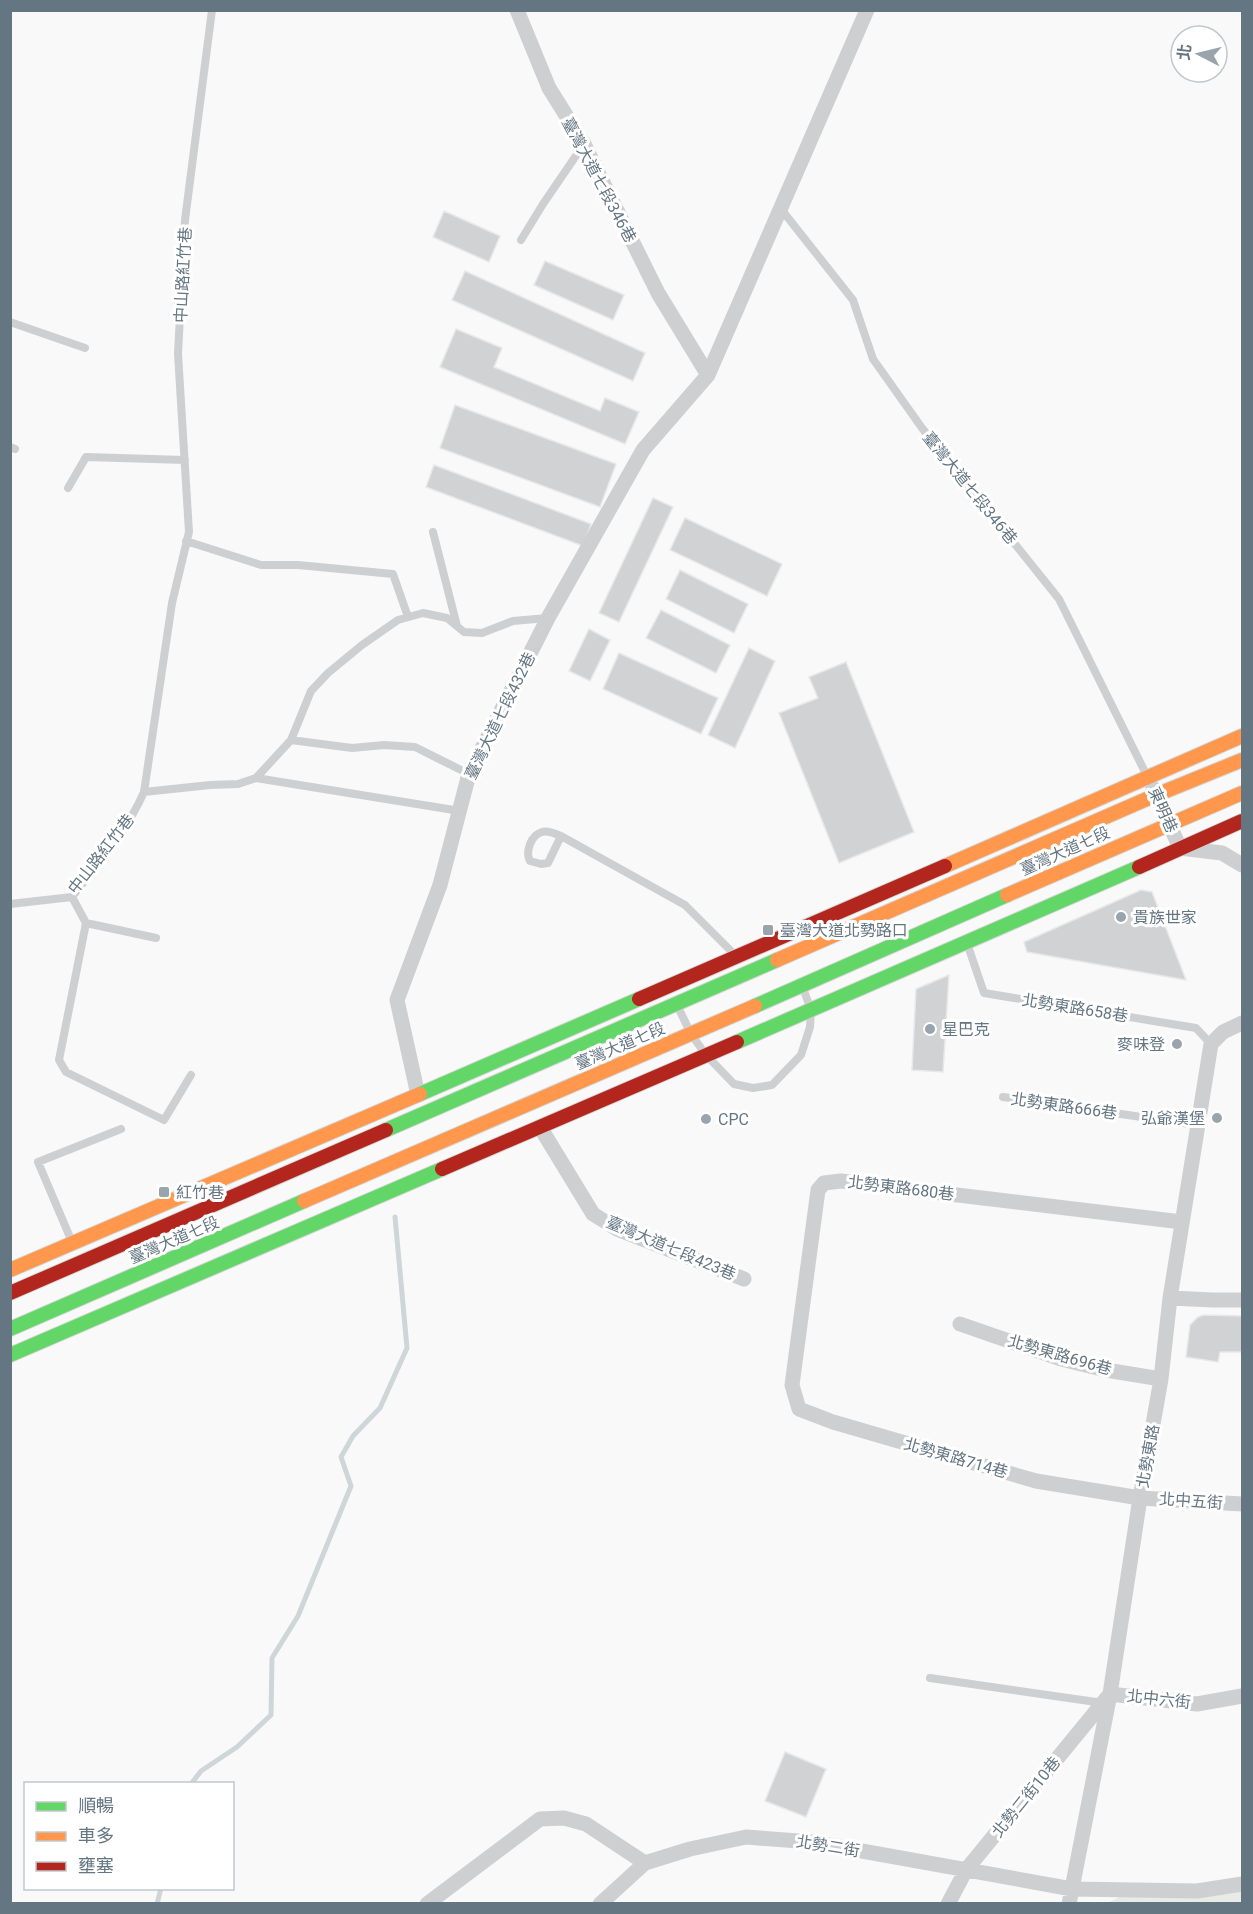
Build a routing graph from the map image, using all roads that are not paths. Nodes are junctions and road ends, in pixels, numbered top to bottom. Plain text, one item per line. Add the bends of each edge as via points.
1 (212, 10) edge
2 (517, 10) edge
3 (867, 10) edge
4 (584, 144) junction
5 (780, 208) junction
6 (521, 240) dead end
7 (10, 322) edge
8 (85, 348) dead end
9 (708, 375) junction
10 (185, 460) junction
11 (68, 488) dead end
12 (433, 532) dead end
13 (186, 541) junction
14 (408, 617) junction
15 (548, 618) junction
16 (457, 626) junction
17 (1242, 736) edge
18 (291, 740) junction
19 (1242, 760) edge
20 (469, 774) junction
21 (1148, 777) junction
22 (256, 778) junction
23 (144, 792) junction
24 (1242, 793) edge
25 (1156, 795) junction
26 (460, 811) junction
27 (1242, 821) edge
28 (1169, 824) junction
29 (561, 837) junction
30 (1180, 848) junction
31 (1242, 865) edge
32 (72, 897) junction
33 (11, 904) edge
34 (86, 923) junction
35 (156, 938) dead end
36 (967, 943) junction
37 (737, 957) junction
38 (802, 985) junction
39 (668, 987) junction
40 (676, 1004) junction
41 (811, 1010) junction
42 (1242, 1023) edge
43 (691, 1034) junction
44 (1211, 1044) junction
45 (706, 1055) junction
46 (191, 1075) dead end
47 (418, 1095) junction
48 (1003, 1097) dead end
49 (1197, 1125) junction
50 (540, 1126) junction
51 (121, 1129) dead end
52 (1182, 1222) junction
53 (72, 1243) junction
54 (10, 1270) edge
55 (744, 1279) dead end
56 (10, 1293) edge
57 (1170, 1298) junction
58 (1242, 1300) edge
59 (960, 1324) dead end
60 (10, 1329) edge
61 (10, 1355) edge
62 (1161, 1379) junction
63 (792, 1385) joint
64 (1140, 1498) junction
65 (1242, 1504) edge
66 (930, 1678) dead end
67 (1242, 1696) edge
68 (1107, 1698) junction
69 (645, 1863) junction
70 (966, 1870) junction
71 (1242, 1884) edge
72 (1071, 1896) edge
73 (427, 1904) edge
74 (600, 1904) edge
75 (948, 1904) edge

1 - 10 lane, 中山路紅竹巷 via 186,220 178,354
2 - 4 street, 臺灣大道七段346巷 via 549,88
3 - 5 street
4 - 6 lane
4 - 9 street, 臺灣大道七段346巷 via 658,293
5 - 9 street
5 - 21 lane, 臺灣大道七段346巷 via 853,300 873,359 922,428 1059,599
7 - 8 lane
9 - 15 street, 臺灣大道七段432巷 via 644,450
10 - 11 lane via 86,458
10 - 13 lane, 中山路紅竹巷 via 189,532
12 - 16 lane
13 - 14 lane via 261,565 393,574
13 - 23 lane, 中山路紅竹巷 via 172,603
14 - 16 lane via 423,613 447,618
14 - 18 lane via 398,620 328,673 311,691
15 - 16 lane via 513,621 482,633 464,632
15 - 20 street, 臺灣大道七段432巷
17 - 21 main road, 臺灣大道七段
18 - 20 lane via 352,748 415,747
18 - 22 lane
19 - 25 main road, 臺灣大道七段
20 - 26 street, 臺灣大道七段432巷
21 - 25 street, 東明巷
21 - 37 main road, 臺灣大道七段
22 - 23 lane via 238,784
22 - 26 lane
23 - 32 lane, 中山路紅竹巷 via 122,833
24 - 28 main road, 臺灣大道七段
25 - 28 street, 東明巷
25 - 40 main road, 臺灣大道七段
26 - 47 street, 臺灣大道七段432巷 via 440,885 397,1000
27 - 30 main road
28 - 30 street, 東明巷
28 - 38 main road, 臺灣大道七段
29 - 29 lane via 546,831 534,837 527,856 530,861 548,863
29 - 37 lane via 685,905
30 - 31 street, 東明巷 via 1222,853
30 - 36 main road
32 - 33 lane, 中山路紅竹巷
32 - 34 lane
34 - 35 lane
34 - 46 lane via 59,1060 66,1072 164,1120
36 - 41 main road
36 - 44 lane, 北勢東路658巷 via 984,993 1196,1028
37 - 39 main road, 臺灣大道七段
38 - 41 lane
38 - 43 main road, 臺灣大道七段
39 - 40 lane
39 - 47 main road, 臺灣大道七段
40 - 43 lane
40 - 56 main road, 臺灣大道七段
41 - 45 main road
41 - 45 lane via 801,1055 772,1085 753,1088 734,1084
42 - 44 street via 1223,1032
43 - 45 lane
43 - 60 main road, 臺灣大道七段
44 - 49 street, 北勢東路
45 - 50 main road
47 - 53 main road, 臺灣大道七段
48 - 49 lane, 北勢東路666巷
49 - 52 street, 北勢東路
50 - 55 street, 臺灣大道七段423巷 via 593,1214 617,1229
50 - 61 main road
51 - 53 lane via 38,1162
52 - 57 street, 北勢東路
52 - 63 street, 北勢東路680巷 via 841,1181 824,1184 818,1190
53 - 54 main road, 臺灣大道七段
57 - 58 street
57 - 62 street, 北勢東路
59 - 62 street, 北勢東路696巷 via 1061,1359
62 - 64 street, 北勢東路
63 - 64 street, 北勢東路714巷 via 799,1409 832,1422 1036,1481
64 - 65 street, 北中五街
64 - 68 street, 北勢東路
66 - 68 lane
67 - 68 street, 北中六街 via 1197,1704
68 - 70 street, 北勢二街10巷
68 - 72 street, 北勢東路
69 - 70 street, 北勢二街 via 746,1837 812,1842
69 - 73 street via 586,1824 564,1818 540,1819
69 - 74 street, 北勢二街
70 - 72 street, 北勢二街
70 - 75 street, 北勢二街10巷
71 - 72 street via 1197,1891

